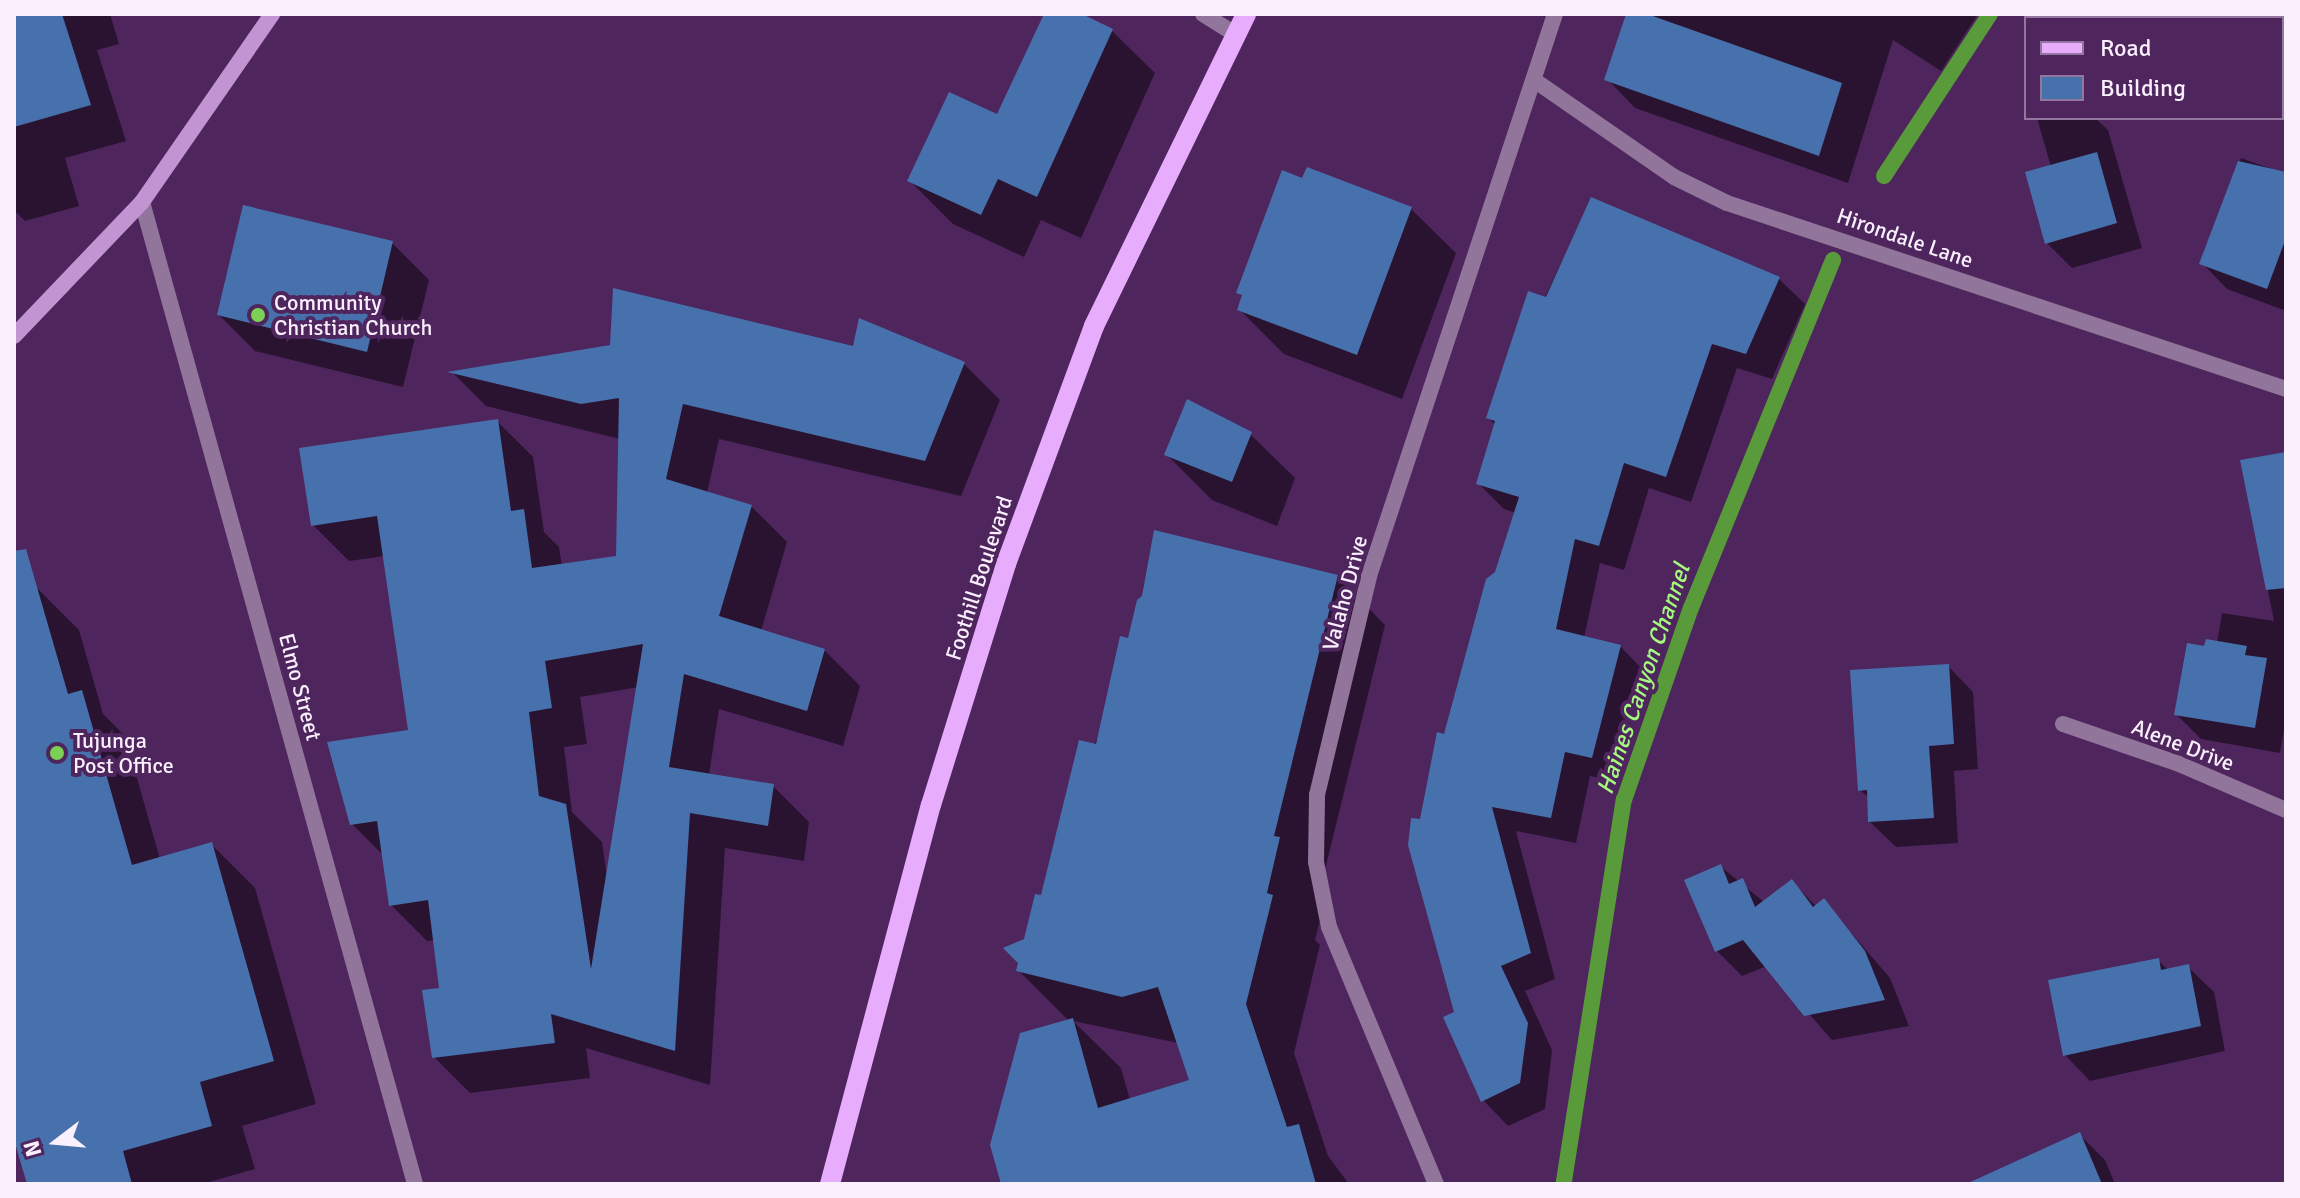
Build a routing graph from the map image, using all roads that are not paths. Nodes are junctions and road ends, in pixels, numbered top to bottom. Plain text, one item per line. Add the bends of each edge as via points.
1 (272, 14) edge
2 (1203, 14) edge
3 (1246, 14) edge
4 (1555, 14) edge
5 (1235, 34) junction
6 (1534, 80) junction
7 (142, 202) junction
8 (14, 336) edge
9 (2286, 389) edge
10 (2063, 724) dead end
11 (2286, 810) edge
12 (415, 1184) edge
13 (830, 1184) edge
14 (1436, 1184) edge

1 - 7 main road
2 - 5 street
3 - 5 main road, Foothill Boulevard
4 - 6 street, Valaho Drive
5 - 13 main road, Foothill Boulevard via 1094,326 1006,564 931,805
6 - 9 street, Hirondale Lane via 1674,177 1727,203
6 - 14 street, Valaho Drive via 1369,576 1317,795 1316,862 1329,927
7 - 8 main road
7 - 12 street, Elmo Street
10 - 11 street, Alene Drive via 2179,764

